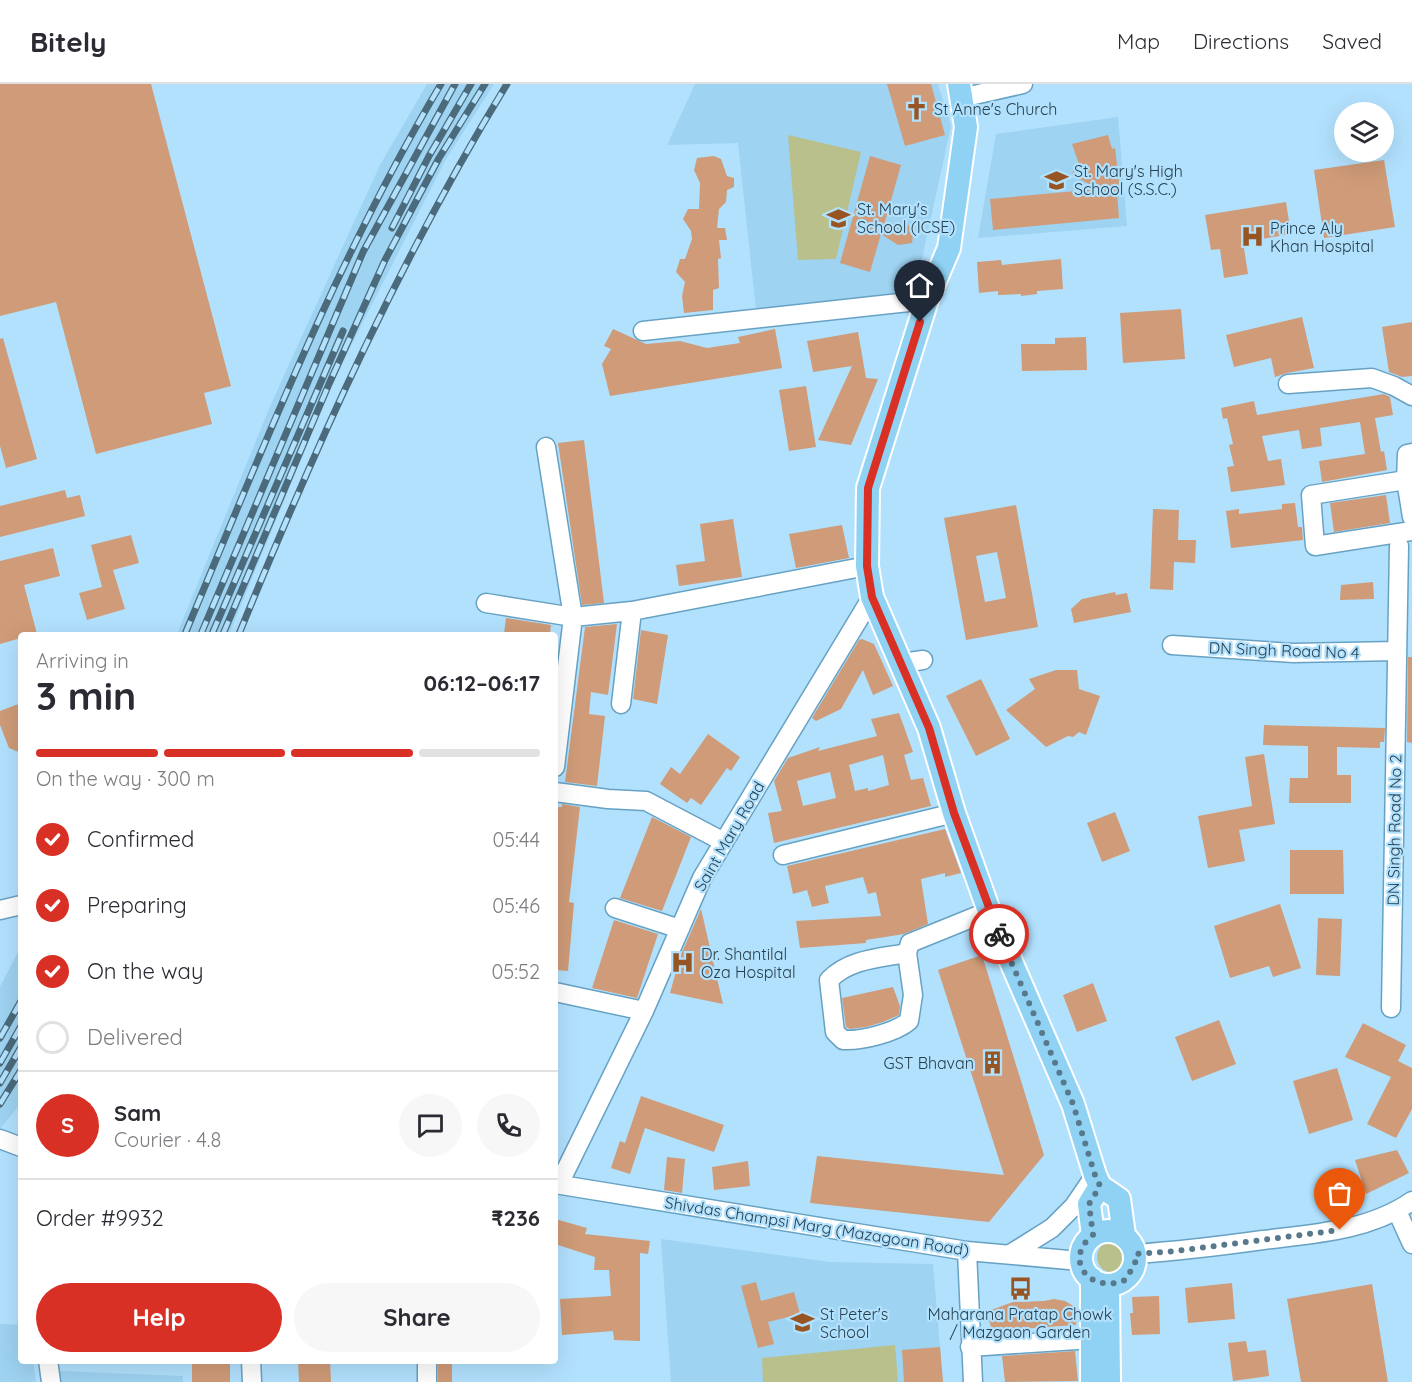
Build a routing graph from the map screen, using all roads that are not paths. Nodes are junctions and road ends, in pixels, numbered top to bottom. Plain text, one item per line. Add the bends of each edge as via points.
1 (1023, 84) edge
2 (960, 91) edge
3 (927, 300) junction
4 (643, 331) dead end
5 (1288, 384) dead end
6 (1412, 396) edge
7 (546, 447) dead end
8 (1412, 453) edge
9 (1406, 480) junction
10 (1412, 517) edge
11 (1412, 531) edge
12 (1399, 546) dead end
13 (867, 566) junction
14 (872, 597) junction
15 (486, 603) dead end
16 (632, 611) junction
17 (573, 617) junction
18 (1172, 645) dead end
19 (1397, 651) junction
20 (621, 704) dead end
21 (558, 742) edge
22 (1404, 758) edge
23 (558, 792) edge
24 (954, 813) junction
25 (724, 842) junction
26 (783, 855) dead end
27 (18, 906) edge
28 (615, 908) dead end
29 (0, 910) edge
30 (989, 911) junction
31 (680, 929) junction
32 (908, 953) junction
33 (558, 993) edge
34 (1391, 1008) dead end
35 (644, 1011) junction
36 (0, 1139) edge
37 (18, 1146) edge
38 (1098, 1181) junction
39 (558, 1182) edge
40 (558, 1184) edge
41 (1405, 1206) edge
42 (1093, 1235) junction
43 (1130, 1244) junction
44 (1412, 1244) edge
45 (966, 1251) junction
46 (1012, 1253) junction
47 (1093, 1275) junction
48 (1092, 1339) junction
49 (970, 1347) junction
50 (49, 1364) edge
51 (252, 1364) edge
52 (427, 1364) edge
53 (51, 1382) edge
54 (252, 1382) edge
55 (427, 1382) edge
56 (973, 1382) edge
57 (1092, 1382) edge
58 (1109, 1382) edge

1 - 2 street
2 - 3 main road via 966,127 949,248
3 - 4 street
3 - 13 main road via 868,488
5 - 6 street via 1372,378
7 - 17 street
8 - 9 street via 1407,454
9 - 10 street
9 - 11 street via 1311,495 1315,546
12 - 19 street, DN Singh Road No 2
13 - 14 main road
13 - 16 street
14 - 24 main road via 913,662
14 - 25 street, Saint Mary Road
15 - 17 street
16 - 17 street
16 - 20 street
17 - 21 street
18 - 19 street, DN Singh Road No 4 via 1293,653
19 - 22 street, DN Singh Road No 2
22 - 34 street, DN Singh Road No 2
23 - 25 street via 645,801
24 - 26 street
24 - 30 main road
25 - 31 street, Saint Mary Road via 702,878
27 - 29 street
28 - 31 street
30 - 32 street via 910,943
30 - 38 main road via 1073,1104
31 - 35 street, Saint Mary Road
32 - 32 street via 913,994 909,1021 900,1029 843,1040 835,1032 829,980 849,964
33 - 35 street
35 - 39 street, Saint Mary Road
36 - 37 street
38 - 42 main road via 1089,1204
38 - 43 main road via 1119,1199
38 - 46 street via 1052,1228
40 - 45 street, Shivdas Champsi Marg (Mazagoan Road)
41 - 43 street via 1340,1230 1176,1251
41 - 44 street
42 - 43 main road via 1113,1231
42 - 47 main road via 1082,1248
43 - 47 main road via 1135,1264 1125,1280
45 - 46 street, Shivdas Champsi Marg (Mazagoan Road)
45 - 49 street
46 - 47 street, Shivdas Champsi Marg (Mazagoan Road)
47 - 48 main road
47 - 58 main road
48 - 49 street
48 - 57 main road
49 - 56 street
50 - 53 street
51 - 54 street
52 - 55 street

